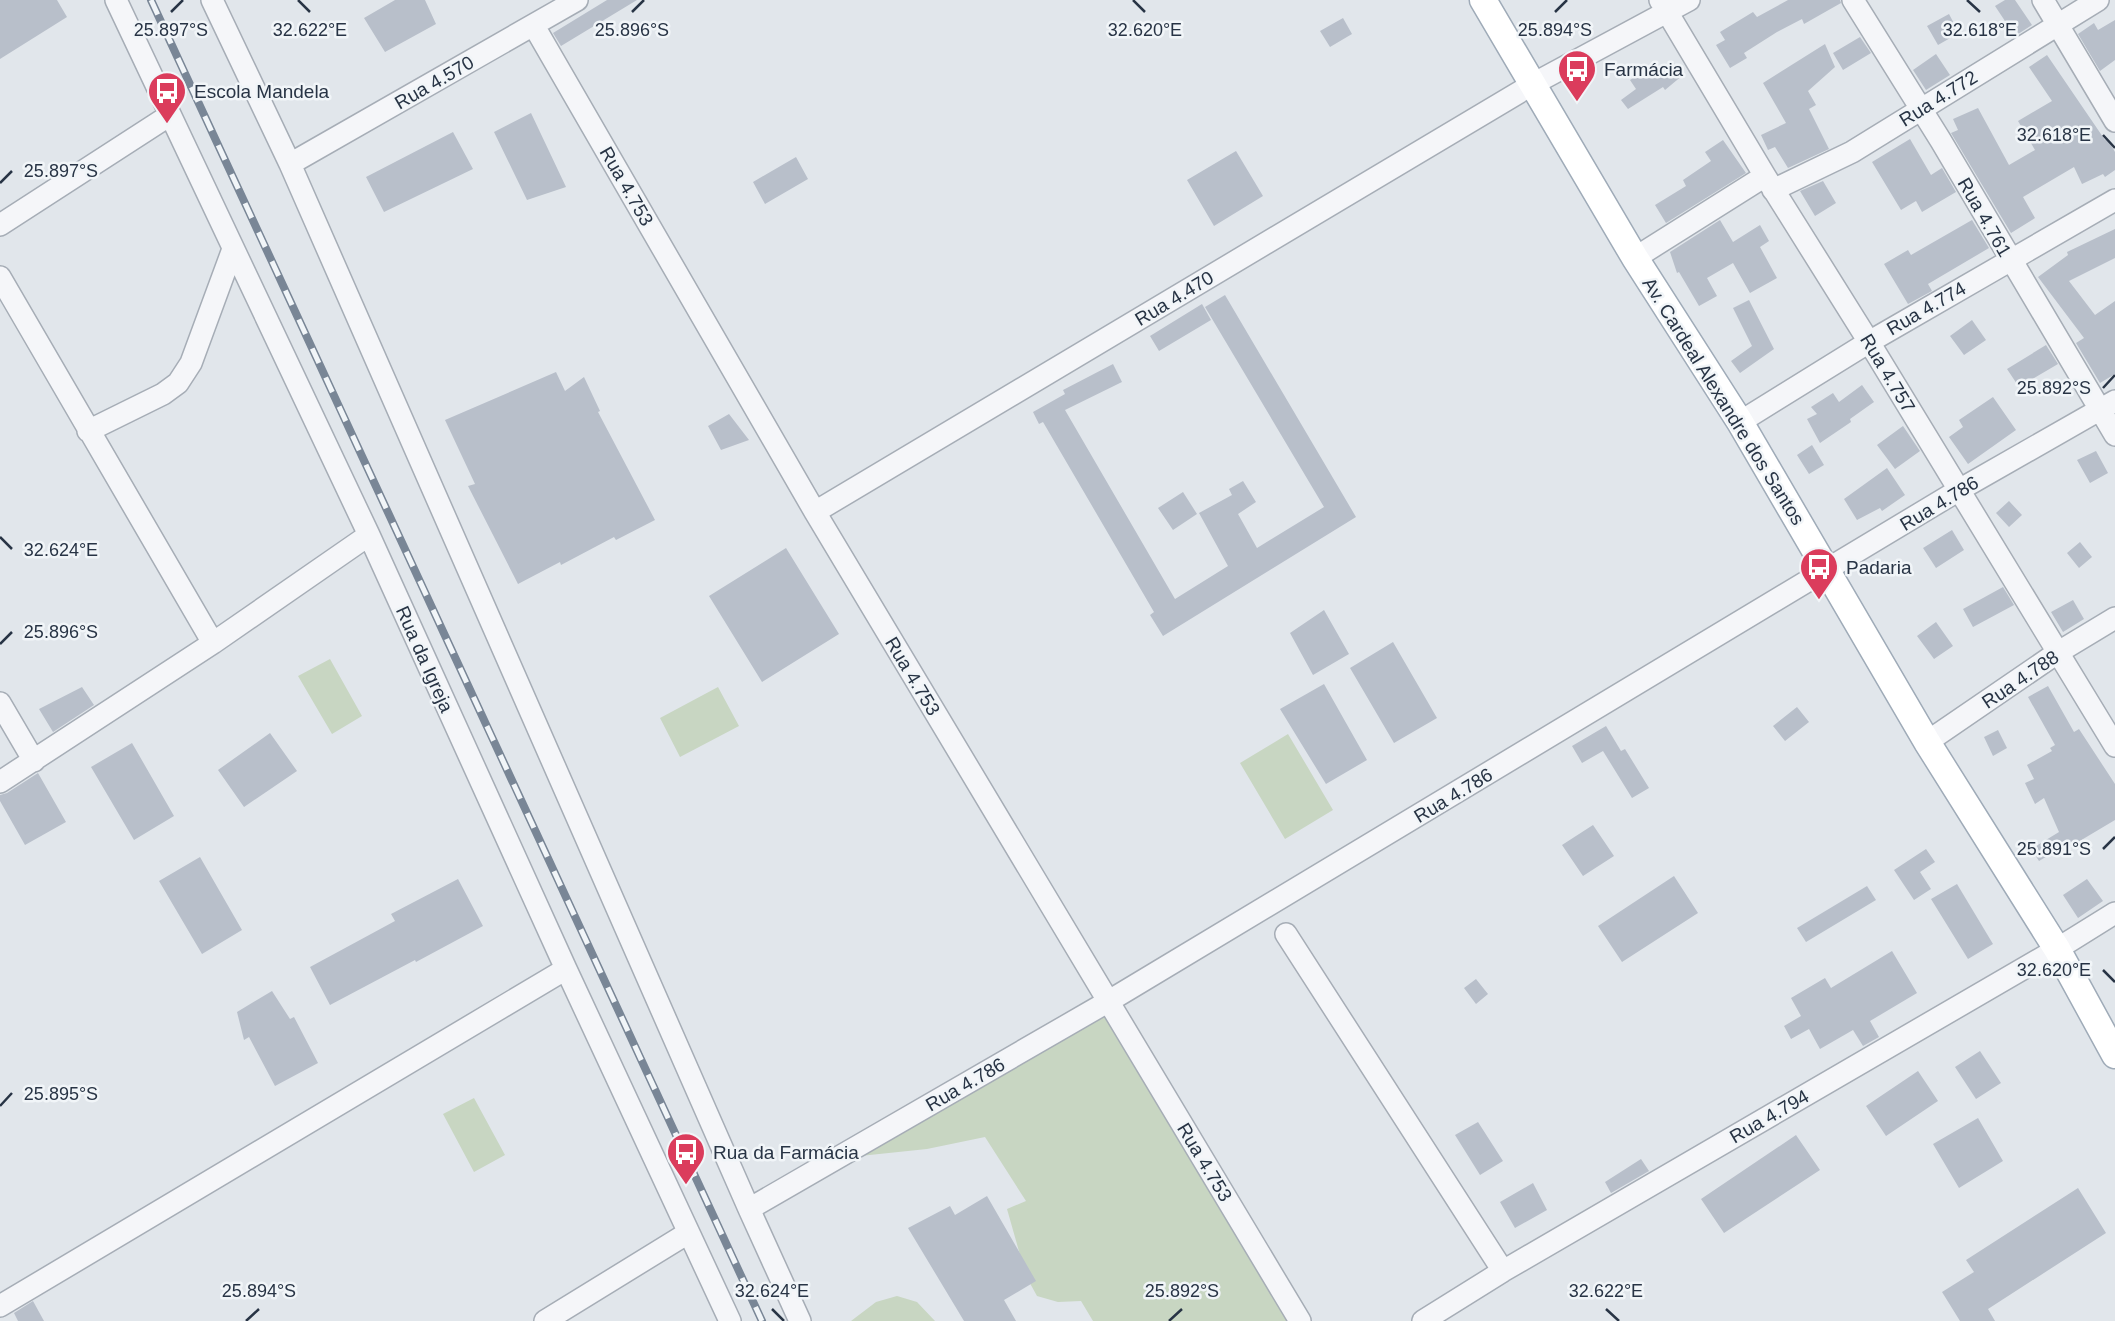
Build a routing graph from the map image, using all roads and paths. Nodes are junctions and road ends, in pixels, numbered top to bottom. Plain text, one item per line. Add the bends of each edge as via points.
1 (116, 0) edge
2 (212, 0) edge
3 (577, 0) edge
4 (1483, 0) edge
5 (1689, 0) edge
6 (1853, 0) edge
7 (2043, 0) edge
8 (2098, 0) edge
9 (1664, 6) edge
10 (2057, 24) junction
11 (534, 26) junction
12 (1533, 84) junction
13 (1921, 108) junction
14 (170, 115) junction
15 (2115, 121) edge
16 (290, 164) junction
17 (1769, 183) junction
18 (2115, 200) edge
19 (0, 225) edge
20 (233, 249) junction
21 (1635, 258) junction
22 (2010, 260) junction
23 (0, 277) edge
24 (1869, 342) junction
25 (2108, 406) edge
26 (1740, 422) junction
27 (88, 431) junction
28 (2115, 435) edge
29 (1959, 490) junction
30 (815, 512) junction
31 (369, 535) junction
32 (1828, 570) junction
33 (2115, 618) edge
34 (213, 643) junction
35 (2057, 653) junction
36 (0, 703) edge
37 (1927, 742) junction
38 (2115, 746) edge
39 (34, 761) junction
40 (0, 782) edge
41 (2115, 913) edge
42 (1286, 934) dead end
43 (2057, 949) junction
44 (566, 969) junction
45 (1108, 1001) junction
46 (2115, 1055) edge
47 (748, 1209) junction
48 (688, 1233) junction
49 (1503, 1271) junction
50 (0, 1306) edge
51 (546, 1321) edge
52 (730, 1321) edge
53 (800, 1321) edge
54 (1300, 1321) edge
55 (1423, 1321) edge

1 - 14 street, Rua da Igreja
2 - 16 street
3 - 11 street, Rua 4.570
4 - 12 main road, Av. Cardeal Alexandre dos Santos
5 - 9 street, Rua 4.470
6 - 13 street, Rua 4.761
7 - 10 street
8 - 10 street, Rua 4.772
9 - 12 street, Rua 4.470
9 - 17 street, Rua 4.757
10 - 13 street, Rua 4.772
10 - 15 street
11 - 16 street, Rua 4.570
11 - 30 street, Rua 4.753
12 - 21 main road, Av. Cardeal Alexandre dos Santos
12 - 30 street, Rua 4.470
13 - 17 street, Rua 4.772 via 1852,152
13 - 22 street, Rua 4.761
14 - 19 street
14 - 20 street, Rua da Igreja
16 - 47 street
17 - 21 street, Rua 4.772
17 - 24 street, Rua 4.757
18 - 22 street, Rua 4.774
20 - 27 street via 191,363 178,383
20 - 31 street, Rua da Igreja
21 - 26 main road, Av. Cardeal Alexandre dos Santos
22 - 24 street, Rua 4.774
22 - 25 street, Rua 4.761
23 - 27 street
24 - 26 street, Rua 4.774
24 - 29 street, Rua 4.757
25 - 28 street, Rua 4.761
25 - 29 street, Rua 4.786
26 - 32 main road, Av. Cardeal Alexandre dos Santos
27 - 34 street
29 - 32 street, Rua 4.786
29 - 35 street, Rua 4.757
30 - 45 street, Rua 4.753
31 - 34 street
31 - 44 street, Rua da Igreja
32 - 37 main road, Av. Cardeal Alexandre dos Santos
32 - 45 street, Rua 4.786
33 - 35 street, Rua 4.788
34 - 39 street
35 - 37 street, Rua 4.788
35 - 38 street, Rua 4.757
36 - 39 street
37 - 43 main road, Av. Cardeal Alexandre dos Santos
39 - 40 street
41 - 43 street, Rua 4.794
42 - 49 street
43 - 46 main road, Av. Cardeal Alexandre dos Santos
43 - 49 street, Rua 4.794
44 - 48 street, Rua da Igreja
44 - 50 street
45 - 47 street, Rua 4.786
45 - 54 street, Rua 4.753
47 - 53 street
48 - 51 street
48 - 52 street, Rua da Igreja
49 - 55 street, Rua 4.794

